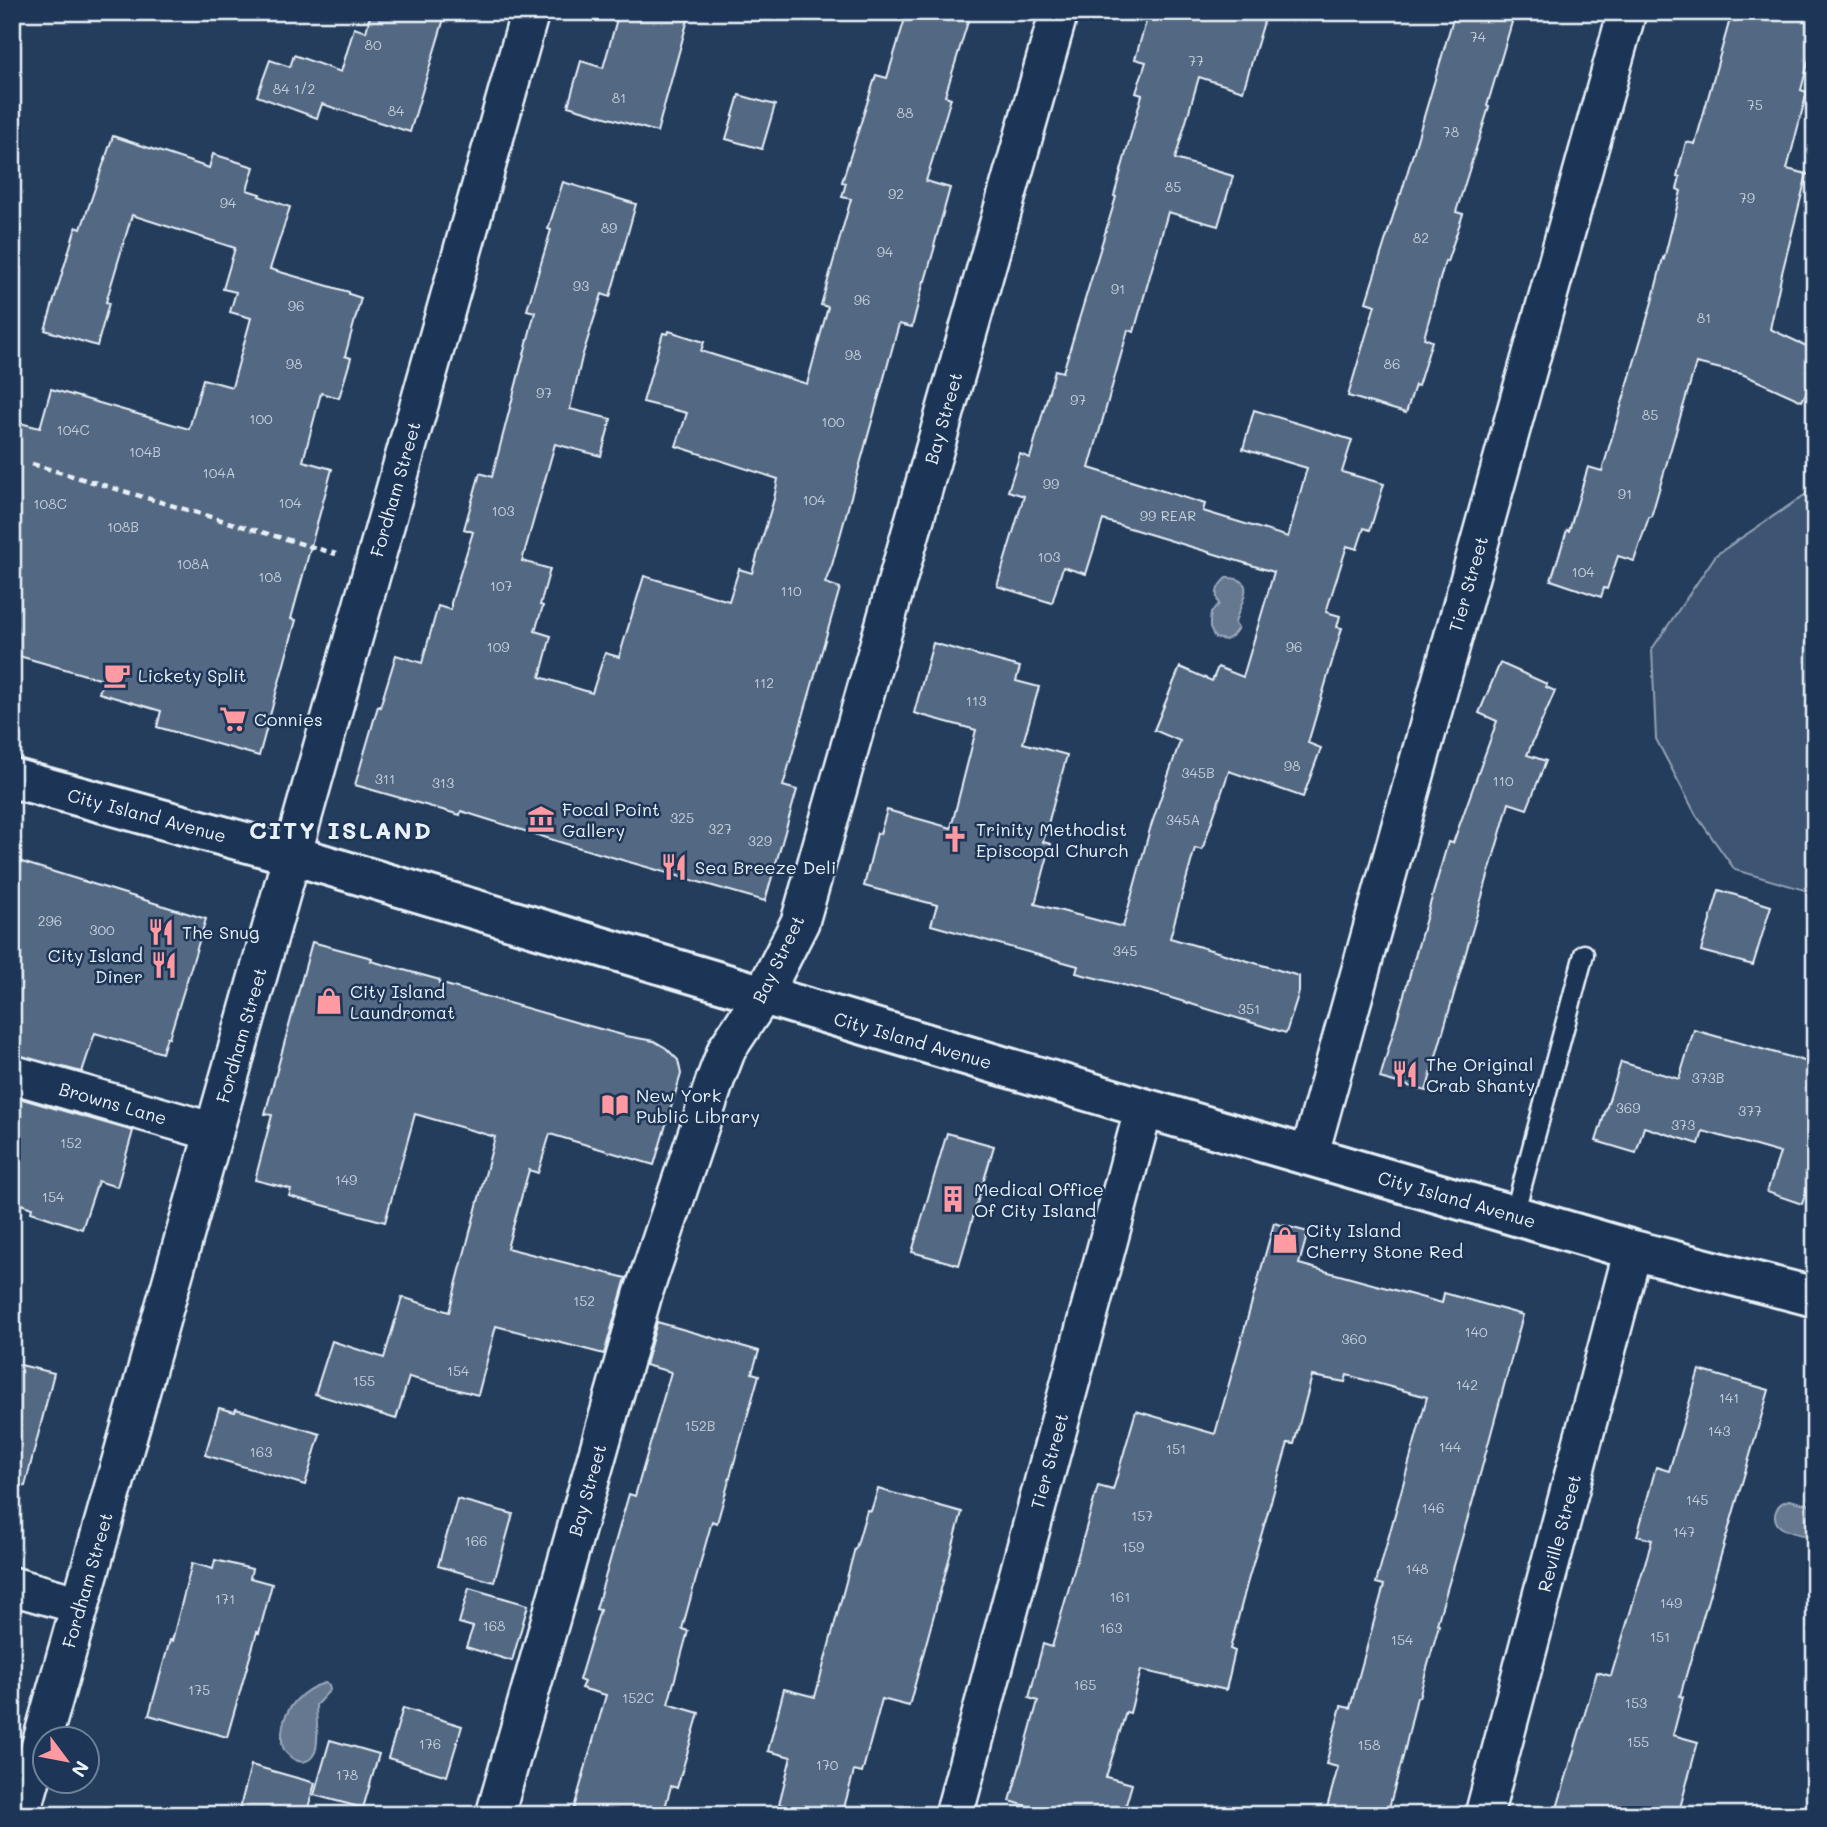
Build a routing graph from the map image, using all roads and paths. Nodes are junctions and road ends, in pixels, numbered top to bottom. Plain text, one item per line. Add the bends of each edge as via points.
1 (530, 12) edge
2 (1059, 12) edge
3 (1627, 12) edge
4 (32, 464) dead end
5 (373, 565) junction
6 (12, 778) edge
7 (292, 855) junction
8 (1584, 954) dead end
9 (763, 995) junction
10 (12, 1074) edge
11 (1144, 1108) junction
12 (214, 1132) junction
13 (1309, 1156) junction
14 (1514, 1215) junction
15 (1633, 1250) junction
16 (1815, 1297) edge
17 (12, 1586) edge
18 (80, 1605) junction
19 (21, 1815) edge
20 (495, 1815) edge
21 (954, 1815) edge
22 (1484, 1815) edge

1 - 5 street, Fordham Street
2 - 9 street, Bay Street via 800,922
3 - 13 street, Tier Street
4 - 5 path
5 - 7 street, Fordham Street
6 - 7 main road, City Island Avenue
7 - 9 main road, City Island Avenue
7 - 12 street, Fordham Street
8 - 14 lane
9 - 11 main road, City Island Avenue
9 - 20 street, Bay Street via 727,1049 643,1294
10 - 12 street, Browns Lane
11 - 13 main road, City Island Avenue
11 - 21 street, Tier Street
12 - 18 street, Fordham Street
13 - 14 main road, City Island Avenue
14 - 15 main road, City Island Avenue
15 - 16 main road, City Island Avenue
15 - 22 street, Reville Street
17 - 18 street
18 - 19 street, Fordham Street

